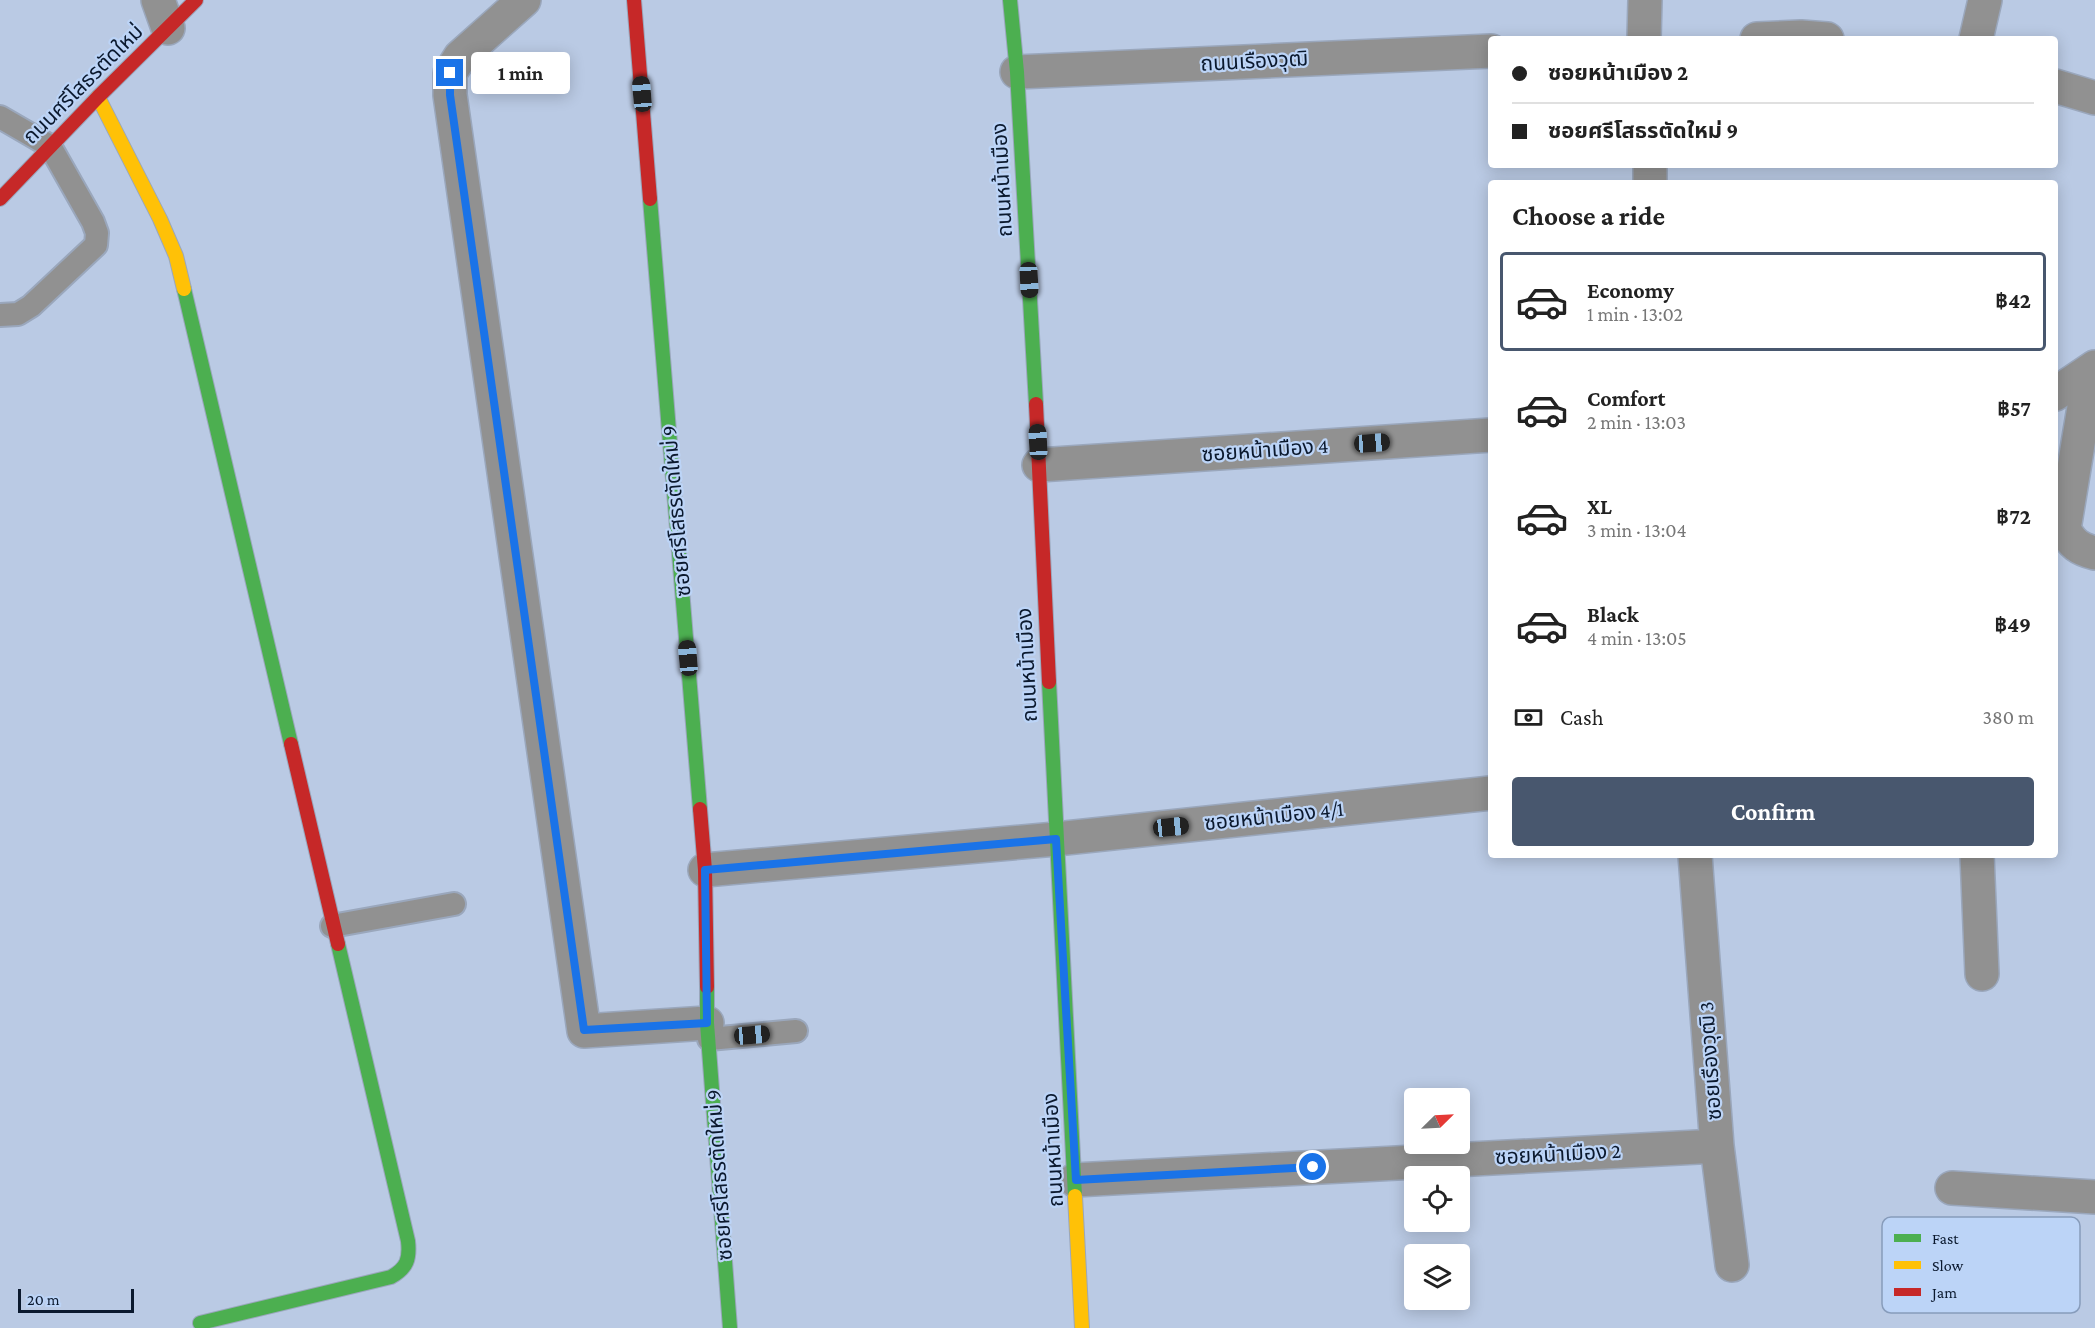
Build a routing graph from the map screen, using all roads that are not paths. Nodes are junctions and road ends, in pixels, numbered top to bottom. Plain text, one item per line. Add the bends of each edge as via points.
1 (196, 0) edge
2 (524, 0) edge
3 (634, 0) edge
4 (1010, 0) edge
5 (1645, 0) edge
6 (1985, 0) edge
7 (163, 14) edge
8 (1644, 36) edge
9 (1977, 36) edge
10 (1488, 51) edge
11 (1017, 72) junction
12 (2058, 87) edge
13 (98, 97) junction
14 (2095, 98) edge
15 (0, 117) edge
16 (50, 146) junction
17 (0, 199) edge
18 (0, 315) edge
19 (2092, 369) edge
20 (2058, 392) edge
21 (1488, 435) edge
22 (1039, 465) junction
23 (2095, 553) edge
24 (1488, 793) edge
25 (1056, 839) junction
26 (1695, 858) edge
27 (1977, 858) edge
28 (705, 870) junction
29 (454, 904) dead end
30 (332, 926) junction
31 (1982, 974) dead end
32 (708, 1031) junction
33 (796, 1031) dead end
34 (1717, 1146) junction
35 (1076, 1180) junction
36 (1952, 1188) dead end
37 (2095, 1197) edge
38 (1732, 1265) dead end
39 (200, 1323) dead end
40 (730, 1328) edge
41 (1082, 1328) edge

1 - 7 street, ถนนศรีโสธรตัดใหม่
2 - 32 street via 459,57 450,73 450,95 584,1030
3 - 28 street, ซอยศรีโสธรตัดใหม่ 9
4 - 11 street, ถนนหน้าเมือง
5 - 8 street
6 - 9 street
7 - 13 street, ถนนศรีโสธรตัดใหม่
10 - 11 street, ถนนเรืองวุฒิ
11 - 22 street, ถนนหน้าเมือง
12 - 14 street
13 - 16 street, ถนนศรีโสธรตัดใหม่
13 - 30 street via 176,256
15 - 16 lane
16 - 17 street, ถนนศรีโสธรตัดใหม่
16 - 18 lane via 93,222 96,245 31,306 18,314
19 - 20 street
19 - 23 street via 2064,530 2079,549
21 - 22 street, ซอยหน้าเมือง 4
22 - 25 street, ถนนหน้าเมือง
24 - 25 street, ซอยหน้าเมือง 4/1
25 - 28 street, ซอยหน้าเมือง 4/1
25 - 35 street, ถนนหน้าเมือง
26 - 34 street, ซอยเรืองวุฒิ 3
27 - 31 street
28 - 32 street, ซอยศรีโสธรตัดใหม่ 9
29 - 30 lane
30 - 39 street via 410,1259 404,1270 391,1277
32 - 33 lane
32 - 40 street, ซอยศรีโสธรตัดใหม่ 9
34 - 35 street, ซอยหน้าเมือง 2
34 - 38 street, ซอยเรืองวุฒิ 3
35 - 41 street, ถนนหน้าเมือง
36 - 37 street

